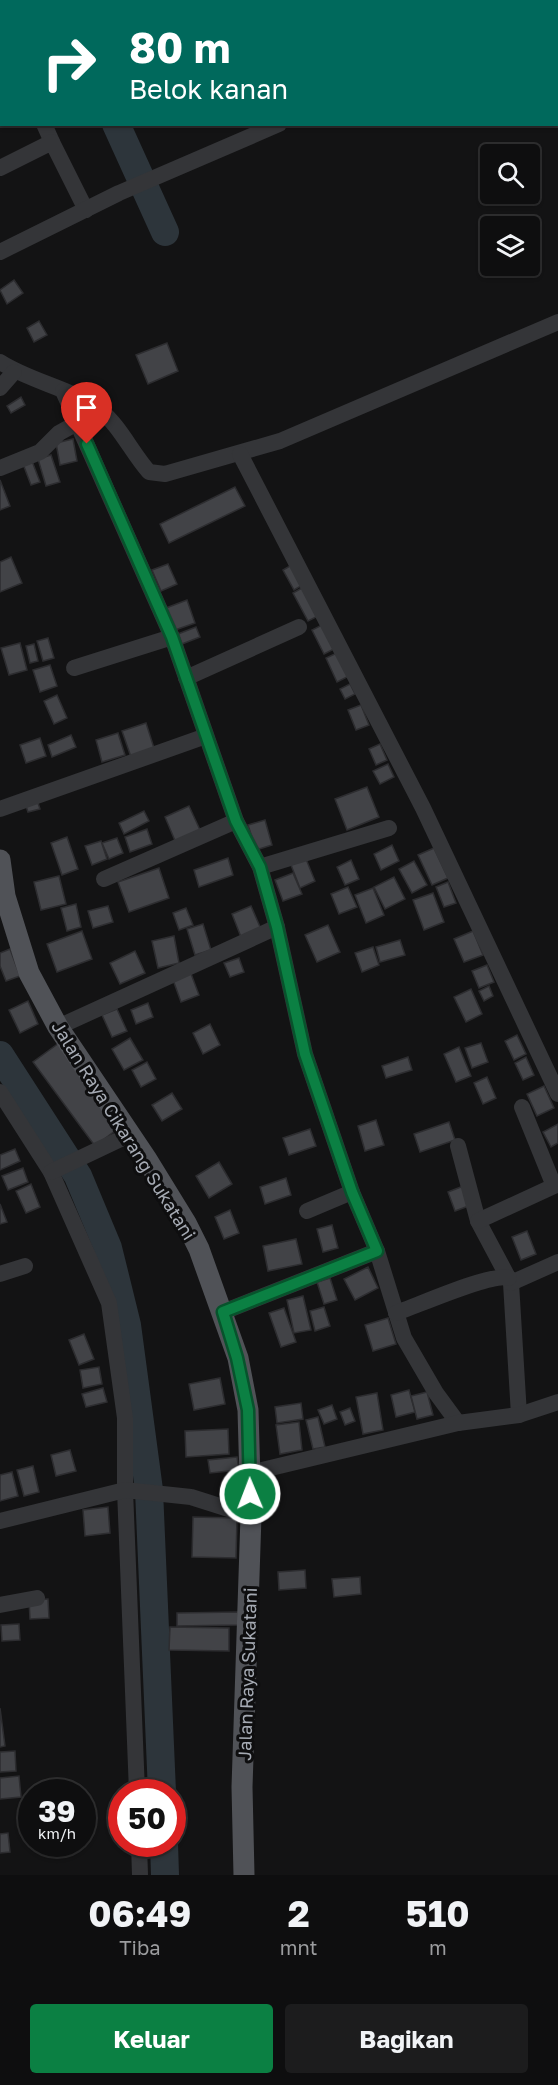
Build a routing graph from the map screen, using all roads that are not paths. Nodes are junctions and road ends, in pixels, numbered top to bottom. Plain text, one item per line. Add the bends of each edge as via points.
1 (45, 126) edge
2 (274, 126) edge
3 (52, 142) junction
4 (0, 168) edge
5 (86, 210) junction
6 (0, 252) edge
7 (558, 322) edge
8 (0, 362) edge
9 (14, 372) junction
10 (0, 388) edge
11 (63, 391) junction
12 (77, 423) junction
13 (244, 452) junction
14 (0, 468) edge
15 (299, 627) dead end
16 (172, 637) junction
17 (74, 668) dead end
18 (186, 678) junction
19 (206, 736) junction
20 (0, 809) edge
21 (236, 821) junction
22 (389, 828) dead end
23 (0, 860) edge
24 (260, 867) junction
25 (104, 879) dead end
26 (277, 927) junction
27 (58, 1027) junction
28 (0, 1092) edge
29 (558, 1094) edge
30 (522, 1107) dead end
31 (129, 1135) junction
32 (458, 1146) dead end
33 (55, 1170) junction
34 (352, 1192) junction
35 (307, 1211) dead end
36 (478, 1221) junction
37 (377, 1251) junction
38 (558, 1262) edge
39 (25, 1266) dead end
40 (0, 1274) edge
41 (510, 1280) junction
42 (223, 1312) junction
43 (396, 1313) junction
44 (558, 1402) edge
45 (519, 1414) junction
46 (458, 1423) junction
47 (250, 1473) junction
48 (132, 1490) junction
49 (251, 1516) junction
50 (0, 1521) edge
51 (37, 1598) dead end
52 (0, 1605) edge
53 (137, 1779) edge
54 (139, 1857) edge
55 (140, 1875) edge
56 (244, 1875) edge

1 - 3 street
2 - 5 street
3 - 4 street
3 - 5 street
5 - 6 street
7 - 13 street via 280,441
8 - 9 street
9 - 10 street
9 - 11 street
11 - 12 street
11 - 13 street via 102,412 149,472 165,474
12 - 14 street via 59,433 40,452
12 - 16 street
13 - 29 street via 423,808
15 - 18 street
16 - 17 street
16 - 18 street
18 - 19 street
19 - 20 street
19 - 21 street
21 - 24 street
21 - 25 street
22 - 24 street
23 - 27 main road, Jalan Raya Cikarang Sukatani via 5,896 29,973
24 - 26 street
26 - 27 street
26 - 34 street via 305,1054
27 - 31 main road, Jalan Raya Cikarang Sukatani
28 - 33 street
30 - 36 street via 554,1186
31 - 33 street
31 - 42 main road, Jalan Raya Cikarang Sukatani via 186,1223
32 - 36 street
33 - 48 street via 109,1303
34 - 35 street
34 - 37 street
36 - 41 street
37 - 42 street
37 - 43 street
38 - 41 street
39 - 40 street
41 - 43 street via 503,1276 487,1279
41 - 45 street
42 - 47 main road, Jalan Raya Cikarang Sukatani via 248,1410
43 - 46 street via 404,1338
44 - 45 street
45 - 46 street
46 - 47 street
47 - 49 main road, Jalan Raya Sukatani
48 - 49 street via 191,1497
48 - 50 street
48 - 53 street
49 - 56 main road, Jalan Raya Sukatani via 242,1787
51 - 52 street
54 - 55 street

